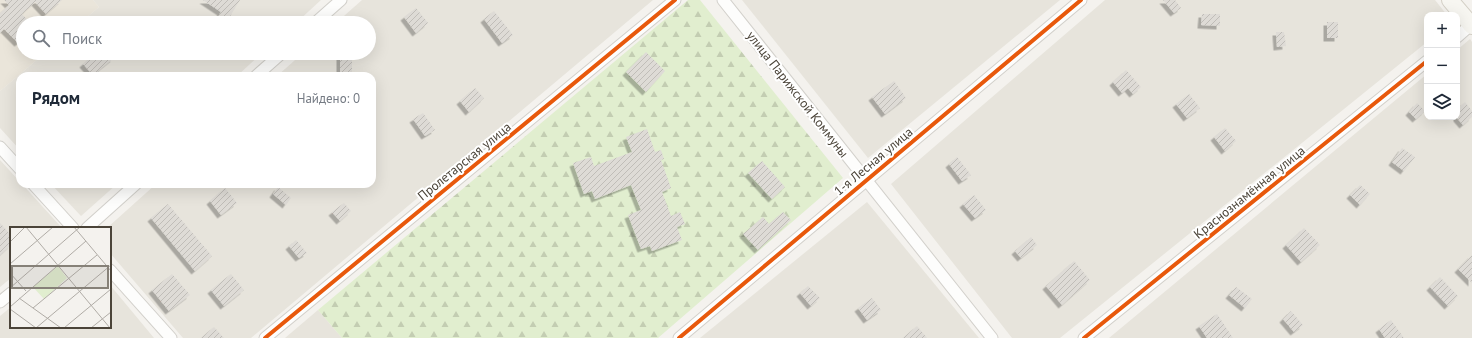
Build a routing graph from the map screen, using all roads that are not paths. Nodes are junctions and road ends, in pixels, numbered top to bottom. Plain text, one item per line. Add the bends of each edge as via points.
1 (341, 0) edge
2 (675, 0) edge
3 (723, 0) edge
4 (1081, 0) edge
5 (1450, 0) edge
6 (323, 16) edge
7 (1472, 25) edge
8 (1460, 35) edge
9 (274, 60) edge
10 (1424, 63) edge
11 (261, 72) edge
12 (0, 147) edge
13 (16, 165) edge
14 (866, 180) junction
15 (37, 188) edge
16 (132, 188) edge
17 (72, 227) edge
18 (88, 227) edge
19 (111, 271) edge
20 (10, 294) edge
21 (0, 302) edge
22 (170, 338) edge
23 (265, 338) edge
24 (679, 338) edge
25 (992, 338) edge
26 (1084, 338) edge

1 - 6 street
2 - 23 street, Пролетарская улица
3 - 14 street, улица Парижской Коммуны
4 - 14 street, 1-я Лесная улица
5 - 7 main road
7 - 8 street
9 - 11 street
10 - 26 street, Краснознамённая улица
12 - 13 street
14 - 24 street, 1-я Лесная улица
14 - 25 street, улица Парижской Коммуны
15 - 17 street
16 - 18 street
19 - 22 street
20 - 21 street

